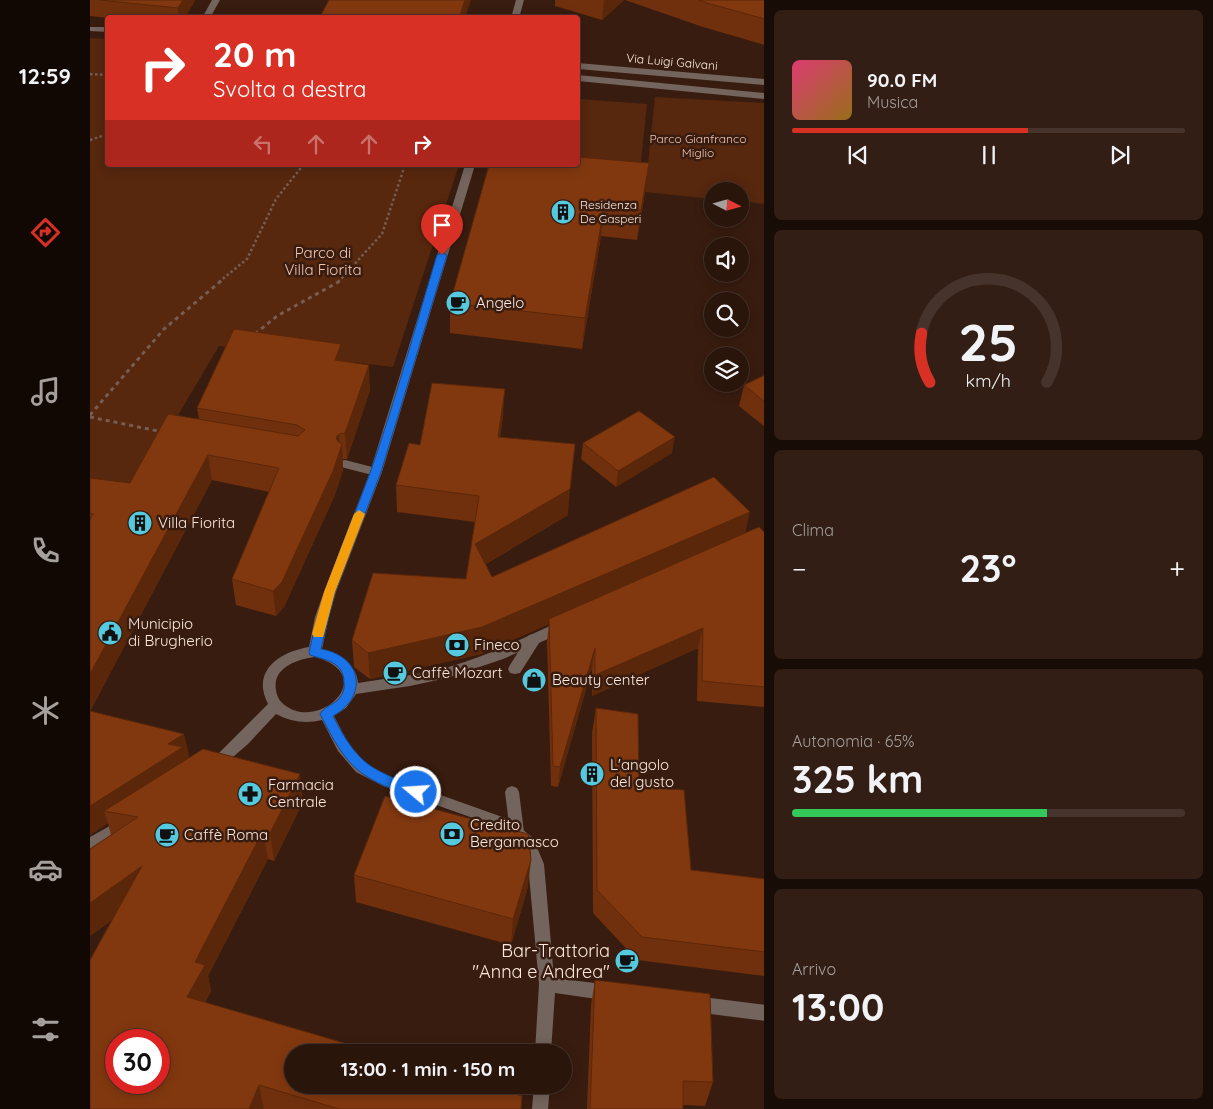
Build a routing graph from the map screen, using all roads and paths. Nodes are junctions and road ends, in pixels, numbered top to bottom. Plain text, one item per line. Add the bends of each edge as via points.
1 (216, 0) edge
2 (520, 0) edge
3 (208, 15) edge
4 (516, 15) edge
5 (90, 29) edge
6 (105, 30) edge
7 (580, 66) edge
8 (90, 74) edge
9 (105, 75) edge
10 (580, 78) edge
11 (764, 82) edge
12 (764, 96) edge
13 (105, 135) edge
14 (90, 140) edge
15 (304, 167) edge
16 (404, 167) edge
17 (469, 167) edge
18 (250, 338) edge
19 (90, 416) edge
20 (166, 433) edge
21 (345, 464) dead end
22 (376, 472) junction
23 (578, 619) edge
24 (534, 639) junction
25 (315, 652) junction
26 (515, 669) dead end
27 (351, 689) junction
28 (276, 705) junction
29 (326, 714) junction
30 (200, 775) edge
31 (512, 792) dead end
32 (135, 817) edge
33 (518, 832) junction
34 (90, 845) edge
35 (547, 984) junction
36 (626, 995) edge
37 (676, 1001) edge
38 (764, 1013) edge
39 (543, 1044) edge
40 (541, 1094) edge
41 (540, 1109) edge

1 - 3 street
2 - 4 street
5 - 6 street
7 - 11 street, Via Luigi Galvani
8 - 9 path
10 - 12 street
13 - 14 path
15 - 19 path via 276,200 247,259 164,329
16 - 18 path via 382,234 345,276 278,316
17 - 22 street
19 - 20 path
21 - 22 street
22 - 25 street via 326,605
23 - 24 street
24 - 26 street
24 - 27 street via 451,672
25 - 27 street via 328,654 347,668
25 - 28 street via 289,657 271,674 270,696
27 - 29 street via 337,708
28 - 29 street via 299,717
28 - 30 street via 232,751
29 - 33 street via 343,746 361,768 374,776 485,814
31 - 33 street
32 - 34 street
33 - 35 street via 528,843 536,864
35 - 36 street
35 - 39 street
37 - 38 street
40 - 41 street

